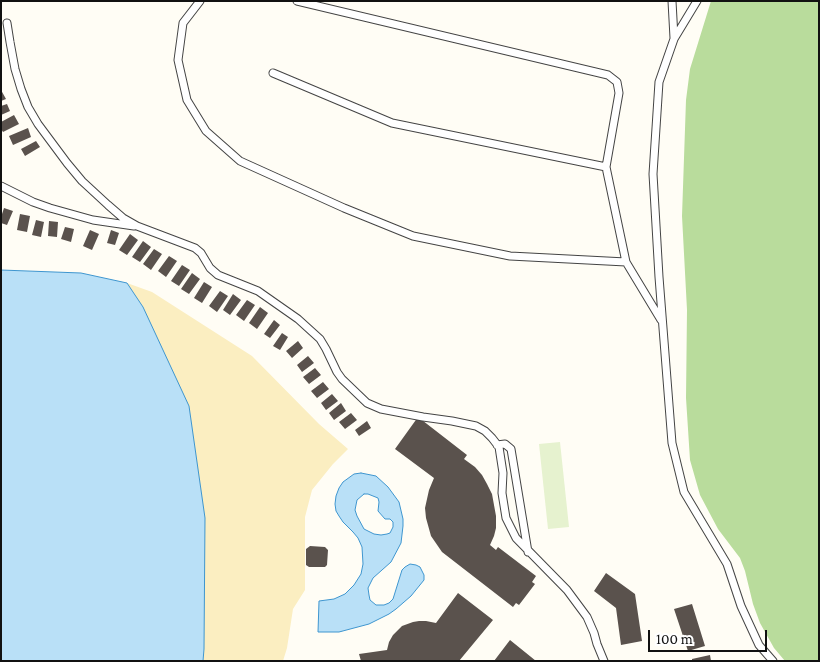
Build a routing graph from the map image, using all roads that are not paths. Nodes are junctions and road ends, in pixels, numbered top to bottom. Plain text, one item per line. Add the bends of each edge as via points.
1 (200, 1) edge
2 (297, 1) edge
3 (672, 1) edge
4 (697, 1) edge
5 (7, 22) dead end
6 (674, 38) junction
7 (272, 73) dead end
8 (606, 167) junction
9 (1, 186) edge
10 (137, 226) junction
11 (626, 262) junction
12 (663, 322) junction
13 (497, 445) junction
14 (528, 552) junction
15 (604, 661) edge
16 (772, 661) edge

1 - 11 street via 183,23 178,60 187,100 206,131 240,161 413,236 510,256
2 - 8 street via 608,75 617,82 619,93
3 - 6 street
4 - 6 street
5 - 10 street via 21,89 38,124 82,180 123,218
6 - 12 street via 660,82 652,174
7 - 8 street via 392,123
8 - 11 street
9 - 10 street via 50,208 93,220
10 - 13 street via 195,248 218,275 258,291 298,319 320,339 342,380 367,403 381,409 476,426
11 - 12 street
12 - 16 street via 672,443 684,492 727,564 759,645
13 - 14 street via 506,518
13 - 14 street via 505,444 511,448
14 - 15 street via 567,590 587,617

